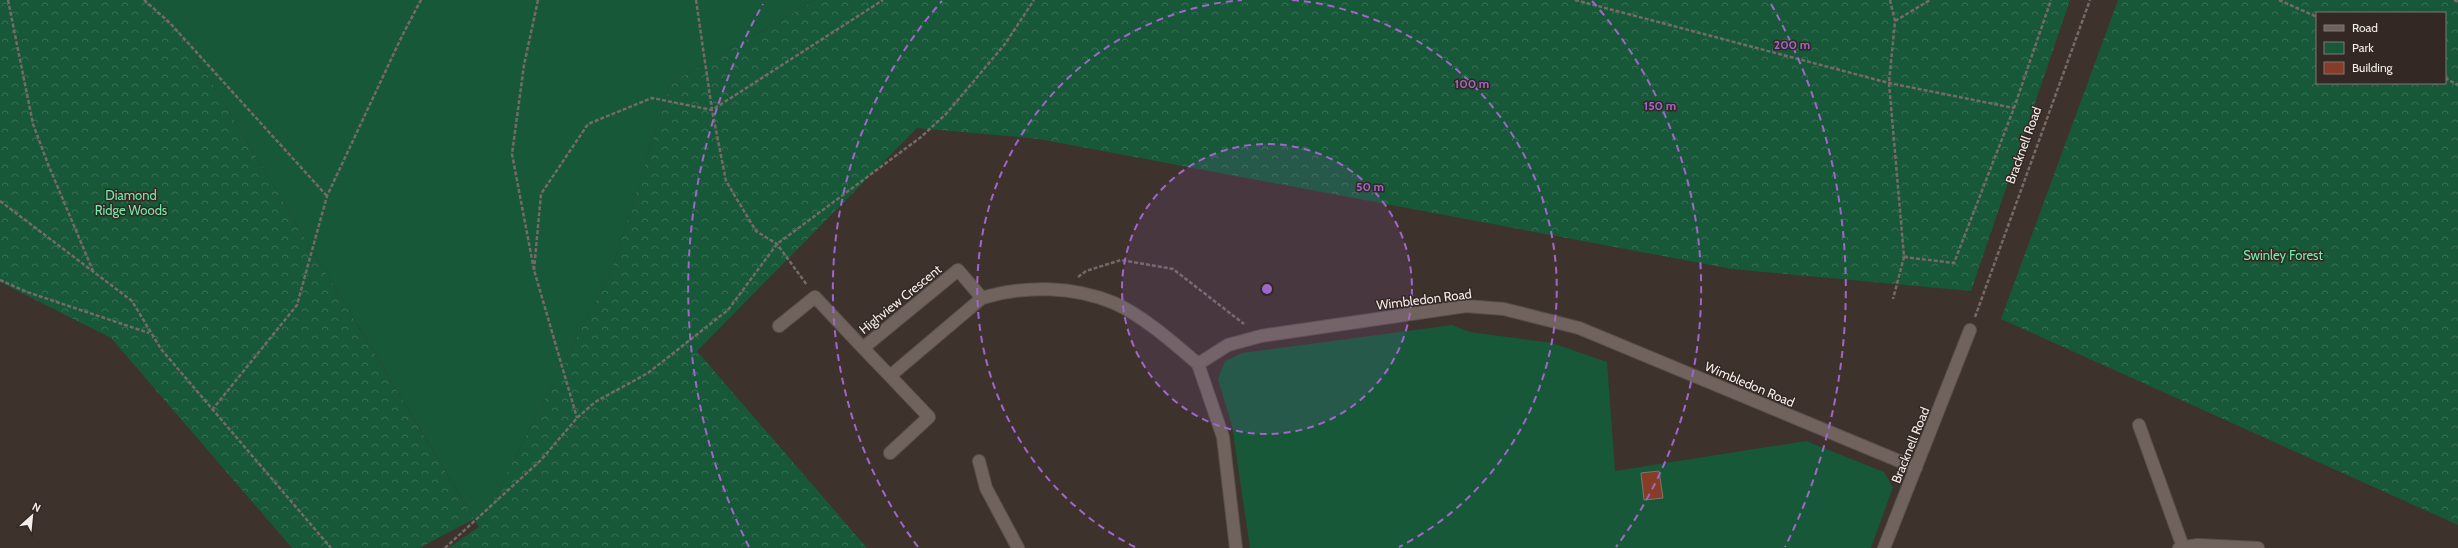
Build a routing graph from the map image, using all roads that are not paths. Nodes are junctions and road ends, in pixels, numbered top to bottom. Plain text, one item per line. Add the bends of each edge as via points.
1 (982, 298) junction
2 (778, 326) dead end
3 (1970, 330) dead end
4 (863, 348) junction
5 (1198, 364) junction
6 (890, 376) junction
7 (2139, 425) dead end
8 (890, 452) dead end
9 (979, 461) dead end
10 (1916, 468) junction
11 (1018, 548) edge
12 (1234, 548) edge
13 (1884, 548) edge
14 (2179, 548) edge
15 (2183, 548) edge
16 (2258, 548) edge

1 - 4 street, Highview Crescent via 958,270
1 - 5 street via 997,293 1061,288 1115,303 1166,336
1 - 6 street
2 - 4 street via 815,297
3 - 10 street, Bracknell Road
4 - 6 street, Highview Crescent
5 - 10 street, Wimbledon Road via 1228,345 1261,336 1466,306 1504,308 1579,328
5 - 12 street via 1223,437
6 - 8 street, Highview Crescent via 928,417
7 - 15 street
9 - 11 street via 986,488
10 - 13 street, Bracknell Road
14 - 15 street
15 - 16 street via 2198,545

